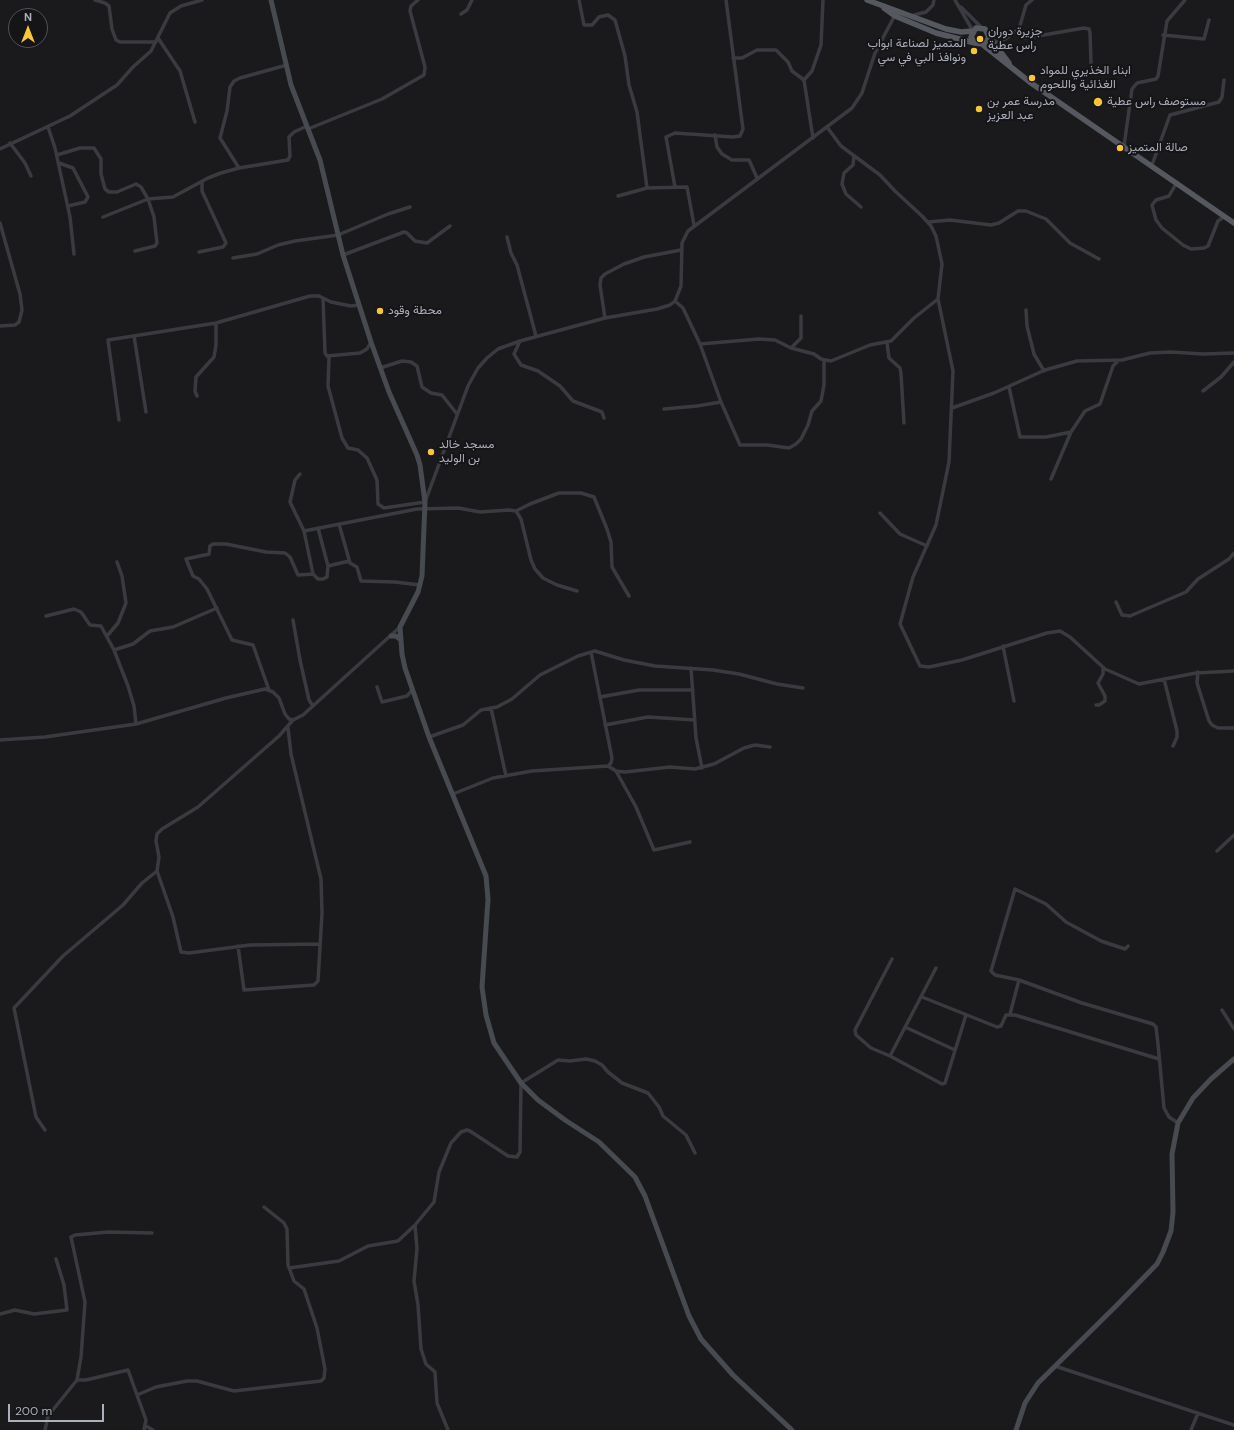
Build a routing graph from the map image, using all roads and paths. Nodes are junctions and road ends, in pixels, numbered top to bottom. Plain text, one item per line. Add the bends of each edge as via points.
1 (95, 0) edge
2 (202, 0) edge
3 (271, 0) edge
4 (418, 0) edge
5 (472, 0) edge
6 (579, 0) edge
7 (726, 0) edge
8 (823, 0) edge
9 (867, 0) edge
10 (934, 0) edge
11 (1032, 0) edge
12 (1185, 0) edge
13 (956, 1) edge
14 (895, 12) junction
15 (461, 14) dead end
16 (1208, 20) dead end
17 (981, 27) junction
18 (973, 31) junction
19 (1016, 32) junction
20 (1163, 35) junction
21 (988, 37) junction
22 (157, 40) junction
23 (993, 42) junction
24 (975, 43) junction
25 (982, 44) junction
26 (733, 58) junction
27 (1091, 63) dead end
28 (287, 65) junction
29 (1011, 67) junction
30 (804, 80) junction
31 (1224, 80) dead end
32 (195, 122) dead end
33 (48, 127) junction
34 (826, 127) junction
35 (308, 128) junction
36 (715, 135) junction
37 (813, 138) junction
38 (10, 143) junction
39 (1124, 146) junction
40 (0, 149) edge
41 (57, 155) junction
42 (854, 156) junction
43 (59, 163) junction
44 (1152, 165) junction
45 (239, 168) junction
46 (31, 176) dead end
47 (757, 178) junction
48 (202, 182) junction
49 (1177, 182) junction
50 (675, 186) junction
51 (647, 188) junction
52 (618, 196) dead end
53 (148, 199) junction
54 (68, 206) junction
55 (410, 207) dead end
56 (861, 207) dead end
57 (1225, 216) junction
58 (103, 217) dead end
59 (928, 222) junction
60 (0, 223) edge
61 (1234, 223) edge
62 (694, 225) junction
63 (450, 226) dead end
64 (338, 235) junction
65 (507, 237) dead end
66 (681, 250) junction
67 (135, 251) dead end
68 (199, 252) dead end
69 (74, 254) dead end
70 (343, 255) junction
71 (233, 258) dead end
72 (1099, 259) dead end
73 (323, 298) junction
74 (938, 299) junction
75 (675, 301) junction
76 (359, 305) junction
77 (1026, 310) dead end
78 (801, 316) dead end
79 (605, 318) junction
80 (216, 323) junction
81 (0, 326) edge
82 (134, 336) junction
83 (536, 336) junction
84 (520, 341) junction
85 (371, 342) junction
86 (887, 343) junction
87 (700, 344) junction
88 (791, 348) junction
89 (1234, 353) edge
90 (329, 357) junction
91 (824, 360) junction
92 (1119, 360) junction
93 (1234, 362) edge
94 (380, 368) junction
95 (1044, 371) junction
96 (1009, 387) junction
97 (1203, 392) dead end
98 (197, 396) dead end
99 (720, 402) junction
100 (664, 408) dead end
101 (952, 408) junction
102 (146, 412) dead end
103 (457, 414) junction
104 (604, 418) dead end
105 (119, 420) dead end
106 (904, 423) dead end
107 (1071, 432) junction
108 (300, 474) dead end
109 (1051, 479) dead end
110 (425, 502) junction
111 (424, 509) junction
112 (516, 511) junction
113 (880, 513) dead end
114 (339, 524) junction
115 (318, 528) junction
116 (304, 531) junction
117 (927, 546) junction
118 (1234, 553) edge
119 (349, 561) junction
120 (116, 562) dead end
121 (328, 566) junction
122 (313, 574) junction
123 (420, 585) junction
124 (577, 592) dead end
125 (629, 596) dead end
126 (1116, 602) dead end
127 (217, 608) junction
128 (46, 616) dead end
129 (293, 620) dead end
130 (400, 627) junction
131 (107, 636) junction
132 (391, 636) junction
133 (401, 640) junction
134 (1003, 646) junction
135 (114, 650) junction
136 (591, 652) junction
137 (1103, 667) junction
138 (691, 668) junction
139 (1234, 671) edge
140 (1198, 672) junction
141 (1164, 679) junction
142 (377, 687) dead end
143 (803, 688) dead end
144 (413, 689) junction
145 (269, 690) junction
146 (692, 690) junction
147 (600, 698) junction
148 (1014, 701) dead end
149 (1096, 705) dead end
150 (313, 706) junction
151 (491, 708) junction
152 (293, 720) junction
153 (695, 720) junction
154 (136, 724) junction
155 (605, 725) junction
156 (288, 728) junction
157 (1234, 728) edge
158 (430, 736) junction
159 (0, 740) edge
160 (1173, 746) dead end
161 (770, 747) dead end
162 (608, 766) junction
163 (702, 768) junction
164 (616, 771) junction
165 (506, 776) junction
166 (453, 794) junction
167 (1234, 835) edge
168 (690, 842) dead end
169 (1217, 850) dead end
170 (157, 871) junction
171 (319, 944) junction
172 (238, 946) junction
173 (1128, 946) dead end
174 (892, 959) dead end
175 (936, 968) dead end
176 (1019, 980) junction
177 (922, 997) junction
178 (1222, 1010) dead end
179 (966, 1014) junction
180 (1010, 1014) junction
181 (905, 1027) junction
182 (1234, 1029) edge
183 (955, 1050) junction
184 (890, 1056) junction
185 (1159, 1059) junction
186 (1234, 1059) edge
187 (521, 1083) junction
188 (1178, 1123) junction
189 (45, 1130) dead end
190 (695, 1153) dead end
191 (264, 1207) dead end
192 (415, 1226) junction
193 (152, 1233) dead end
194 (56, 1259) dead end
195 (289, 1268) junction
196 (0, 1314) edge
197 (1055, 1366) junction
198 (77, 1380) junction
199 (137, 1395) junction
200 (1198, 1413) junction
201 (1234, 1425) edge
202 (145, 1428) edge
203 (45, 1430) edge
204 (153, 1430) edge
205 (448, 1430) edge
206 (792, 1430) edge
207 (1016, 1430) edge
208 (1191, 1430) edge

1 - 22 street via 109,6 116,40
2 - 22 street via 173,10 164,22
3 - 28 street
4 - 35 street via 411,6 410,11 425,67 424,75 382,99
5 - 15 street via 467,10
6 - 51 street via 584,25 592,25 599,17 608,15 615,20 637,112
7 - 26 street
8 - 30 street via 821,45 812,71
9 - 14 main road
10 - 14 street via 926,12 915,16
11 - 19 street via 1026,5
12 - 20 street via 1167,21
13 - 17 street
13 - 18 street
14 - 18 main road via 946,29
14 - 24 main road via 936,33
14 - 34 street via 875,53 857,101 844,115
16 - 20 street via 1204,39
17 - 18 main road
17 - 21 main road via 987,30
18 - 24 main road
19 - 23 street via 1005,39
19 - 27 street via 1026,38 1089,29
20 - 39 street via 1161,68 1158,76 1156,79 1136,83 1132,89
21 - 23 main road
21 - 25 main road
22 - 32 street via 178,68
22 - 33 street via 151,51 116,85
23 - 29 main road
24 - 25 main road
25 - 29 main road
26 - 30 street via 742,58 757,50 776,50 788,62 792,71
26 - 36 street via 743,129 740,136
28 - 35 street via 291,85
28 - 45 street via 240,78 230,87 220,138
29 - 39 main road
30 - 37 street
31 - 44 street via 1219,102 1170,115
33 - 38 street
33 - 41 street
34 - 37 street
34 - 42 street via 841,146
35 - 45 street via 294,132 289,137 288,160
35 - 64 street via 327,184
36 - 47 street via 717,147 722,154 732,160 749,160
36 - 50 street via 675,133 666,137
37 - 47 street
38 - 40 street
38 - 46 street
39 - 44 main road
41 - 43 street
41 - 53 street via 80,148 94,148 101,159 105,189 117,192 138,184
42 - 56 street via 853,165 844,173 842,184 846,194
42 - 59 street via 880,175
43 - 54 street
43 - 54 street via 73,168 88,197 85,202
44 - 49 main road
45 - 48 street via 214,175
47 - 62 street
48 - 53 street via 173,197
48 - 68 street via 202,191 226,243 223,247
49 - 57 main road
49 - 57 street via 1168,196 1156,200 1152,205 1156,220 1162,228 1183,245 1190,248 1208,246 1218,220
50 - 51 street
50 - 62 street via 689,189
51 - 52 street
53 - 58 street
53 - 67 street via 154,217 157,243 155,246
54 - 69 street
55 - 64 street
57 - 61 main road
59 - 72 street via 950,220 991,225 1018,211 1026,211 1046,220 1070,244
59 - 74 street via 936,236 942,264
60 - 81 street via 22,310 19,322 15,325
62 - 66 street via 684,236
63 - 70 street via 427,243 415,241 404,232
64 - 70 street
64 - 71 street via 295,241 256,254
65 - 83 street
66 - 75 street via 681,286
66 - 79 street via 638,258 605,274 600,285
70 - 76 street
73 - 76 street via 351,306
73 - 80 street via 310,296
73 - 90 street via 325,353
74 - 86 street
74 - 101 street via 953,371
75 - 79 street via 670,306 657,310
75 - 87 street via 683,308
76 - 85 street
77 - 95 street via 1034,354
78 - 88 street via 801,338
79 - 83 street
80 - 82 street
80 - 98 street via 214,357 196,377
82 - 102 street
82 - 105 street via 107,342
83 - 84 street
84 - 103 street via 498,349 478,368
84 - 104 street via 514,354 521,365 538,371 560,386 573,401 602,412
85 - 90 street via 363,352
85 - 94 street
86 - 91 street via 870,345 831,361
86 - 106 street via 889,358 900,368 902,374
87 - 88 street via 759,339 775,340
87 - 99 street
88 - 91 street via 814,354
89 - 92 street via 1166,352
90 - 110 street via 328,386 342,438 348,448 358,450 367,458 377,480 378,504 384,508
91 - 99 street via 824,385 820,401 812,411 801,439 789,448 739,444
92 - 95 street via 1077,361
92 - 107 street via 1113,366 1100,404 1085,411
93 - 97 street
94 - 103 street via 402,361 411,362 417,366 422,387 431,393 442,395
94 - 110 street via 417,455
95 - 96 street
96 - 101 street
96 - 107 street via 1020,437 1046,437
99 - 100 street
101 - 117 street via 948,472 936,525
103 - 110 street
107 - 109 street
108 - 116 street via 295,480 290,502
110 - 111 street
111 - 112 street
111 - 114 street
111 - 123 street
112 - 124 street via 521,519 531,560 536,569 543,578
112 - 125 street via 559,494 581,492 594,497 611,542 612,567
113 - 117 street via 900,534
114 - 115 street
114 - 119 street
115 - 116 street
115 - 121 street
116 - 122 street
117 - 134 street via 913,577 900,624 920,666 929,667 962,660
118 - 126 street via 1198,579 1186,592 1130,616 1122,615
119 - 121 street
119 - 123 street via 358,570 361,581
120 - 131 street via 124,586 126,603 118,623
121 - 122 street via 327,577 318,579
122 - 127 street via 298,575 290,557 285,553 213,544 210,546 209,554 186,559 193,576 199,579
123 - 130 street
127 - 135 street via 173,626 150,631 133,644
127 - 145 street via 232,640 252,645
128 - 131 street via 66,610 78,610 90,625 101,626
129 - 150 street via 309,700
130 - 132 street
130 - 133 street
131 - 135 street
132 - 133 street
132 - 150 street
133 - 144 street via 405,668
134 - 137 street via 1060,631
134 - 148 street
135 - 154 street via 134,706
136 - 138 street via 656,666
136 - 147 street
136 - 151 street via 540,675 512,699
137 - 141 street via 1139,684
137 - 149 street via 1103,674 1098,683 1106,701
138 - 143 street via 739,674
138 - 146 street
139 - 140 street
140 - 141 street
140 - 157 street via 1196,683 1209,721 1218,728
141 - 160 street via 1177,731
142 - 144 street via 382,702 407,696
144 - 158 street
145 - 152 street via 279,698 288,719
145 - 154 street via 252,691
146 - 147 street via 639,690
146 - 153 street
147 - 155 street
150 - 152 street via 303,716
151 - 158 street via 481,710 463,724
151 - 165 street
152 - 156 street
153 - 155 street via 648,717
153 - 163 street
154 - 159 street via 53,736
155 - 162 street via 612,758
156 - 170 street via 198,808 162,828 157,834 156,841 159,857
156 - 171 street via 291,754 321,879 322,913
158 - 166 street
161 - 163 street via 754,745
162 - 164 street
162 - 165 street via 532,771
163 - 164 street
164 - 168 street via 654,850
165 - 166 street via 484,781
166 - 187 street via 486,876 488,899 482,977 486,1015 494,1043
167 - 169 street
170 - 172 street via 173,917 181,952
170 - 189 street via 142,883 123,905 63,956 14,1010 36,1116
171 - 172 street
171 - 172 street via 318,977 314,985 247,991 244,988
173 - 176 street via 1126,949 1101,941 1066,922 1046,904 1015,889 991,971 995,975
174 - 184 street via 855,1032 871,1048
175 - 177 street
176 - 180 street
176 - 185 street via 1082,1003 1153,1024
177 - 179 street
177 - 181 street
178 - 182 street
179 - 180 street via 997,1027 1001,1026 1006,1015
179 - 183 street
180 - 185 street
181 - 183 street
181 - 184 street
183 - 184 street via 945,1083 942,1084
185 - 188 street via 1164,1108
186 - 188 street via 1193,1098
187 - 190 street via 558,1060 595,1061 622,1083 648,1093 660,1107 663,1116 686,1134
187 - 192 street via 519,1155 516,1158 508,1156 467,1130 461,1132 451,1143 439,1172 434,1202
187 - 206 street via 552,1110 599,1142 635,1178 645,1196 689,1316 701,1339 732,1375
188 - 197 street via 1172,1154 1172,1224 1163,1252 1149,1272
191 - 195 street via 288,1229
192 - 195 street via 398,1241 368,1246 339,1260
192 - 205 street via 417,1249 414,1281 421,1349 426,1364 435,1372 437,1403
193 - 198 street via 108,1232 71,1237 85,1302
194 - 196 street via 64,1285 67,1310 34,1314 15,1310
195 - 199 street via 294,1281 304,1289 317,1328 325,1369 321,1381 234,1391 197,1381 187,1381 156,1387
197 - 200 street
197 - 207 street via 1029,1395 1020,1413
198 - 199 street via 127,1370
198 - 203 street via 48,1416
199 - 202 street via 146,1420
200 - 201 street
200 - 208 street
202 - 204 street

